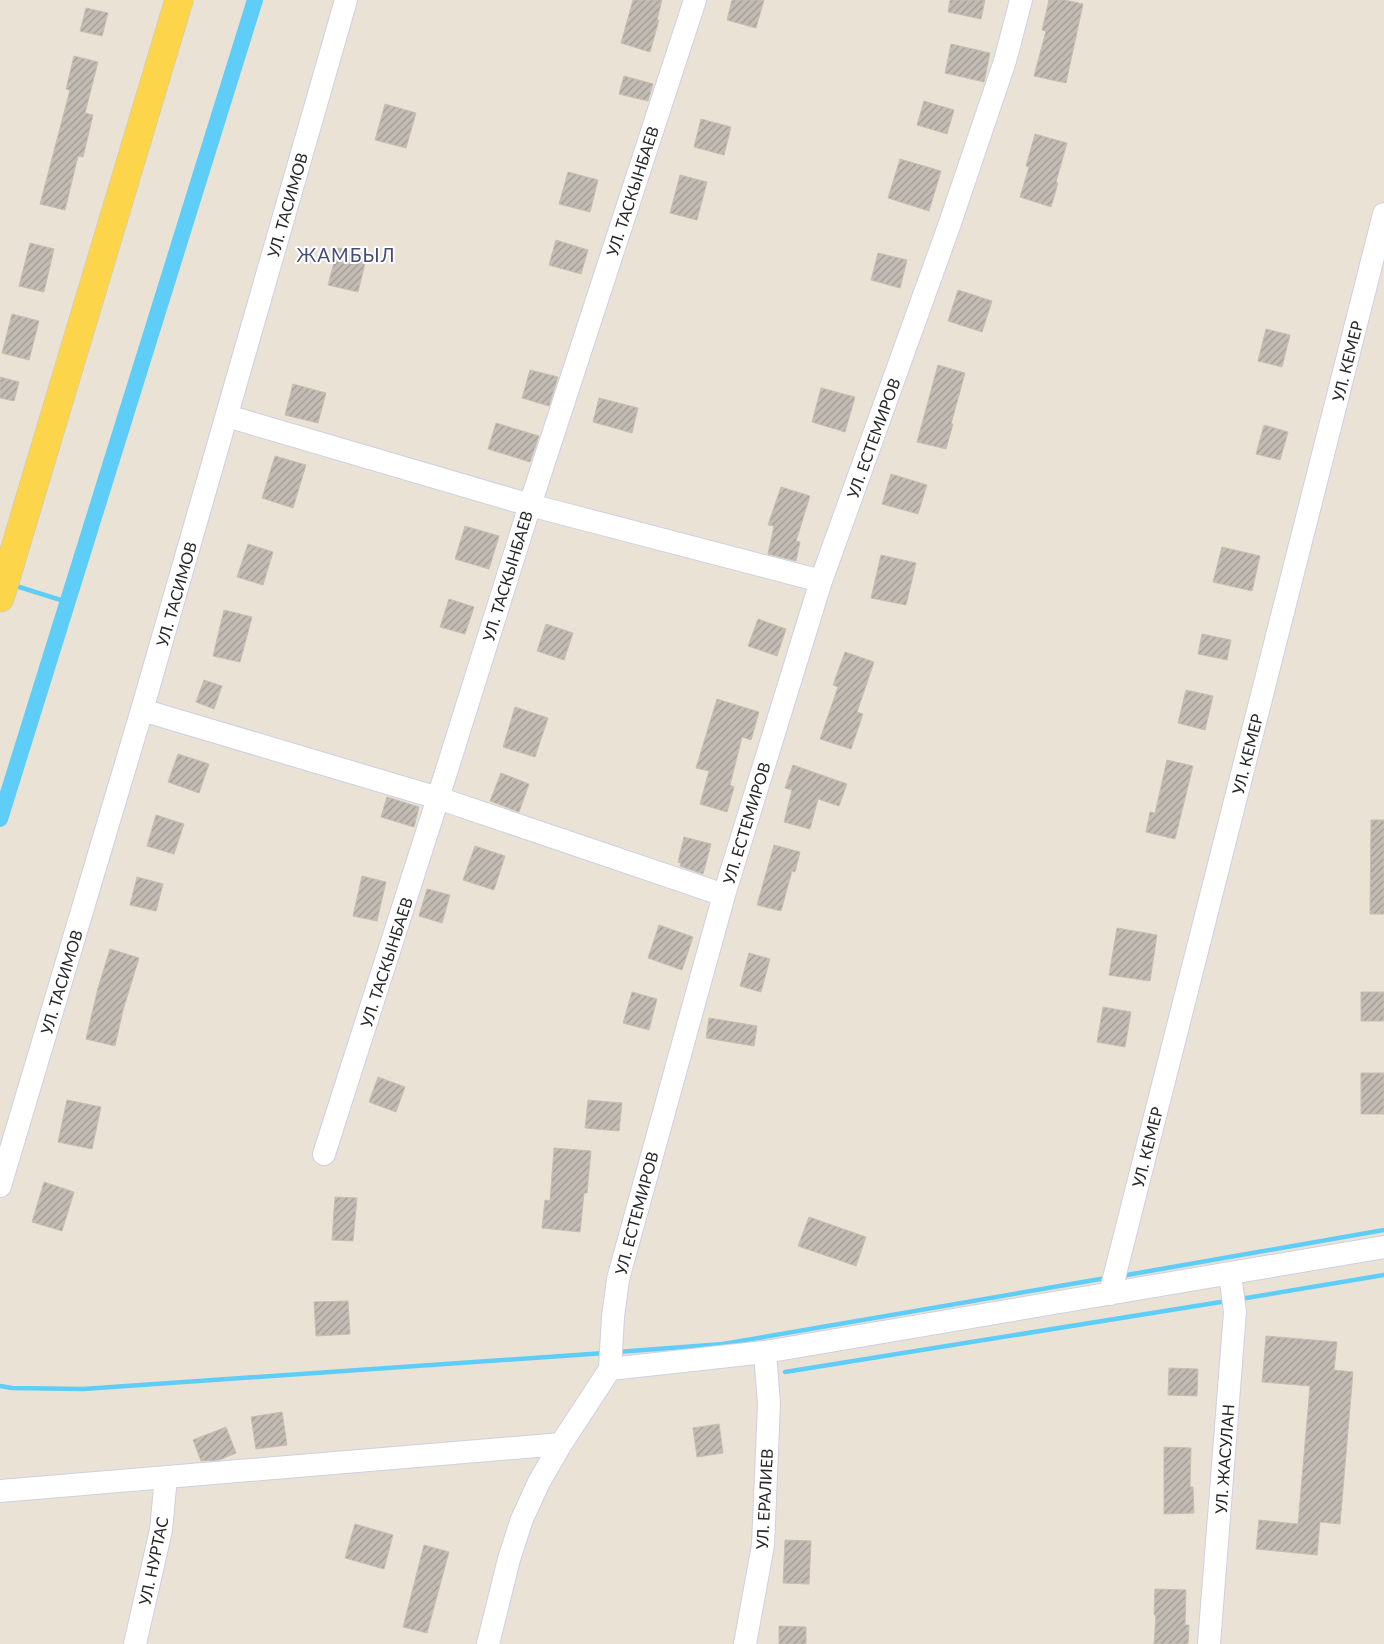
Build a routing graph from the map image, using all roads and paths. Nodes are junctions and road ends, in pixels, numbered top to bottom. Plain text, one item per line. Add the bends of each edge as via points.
1 (179, 0) edge
2 (346, 0) edge
3 (695, 0) edge
4 (1021, 0) edge
5 (1384, 214) edge
6 (226, 416) junction
7 (530, 504) junction
8 (821, 581) junction
9 (0, 598) edge
10 (142, 710) junction
11 (438, 798) junction
12 (724, 895) junction
13 (324, 1154) dead end
14 (0, 1186) edge
15 (1384, 1247) edge
16 (1230, 1274) junction
17 (1110, 1294) junction
18 (765, 1352) junction
19 (610, 1369) junction
20 (561, 1444) junction
21 (166, 1477) junction
22 (0, 1490) edge
23 (135, 1644) edge
24 (488, 1644) edge
25 (745, 1644) edge
26 (1209, 1644) edge

1 - 9 main road
2 - 6 street, УЛ. ТАСИМОВ
3 - 7 street, УЛ. ТАСКЫНБАЕВ
4 - 8 street, УЛ. ЕСТЕМИРОВ via 949,226
5 - 17 street, УЛ. КЕМЕР
6 - 7 street
6 - 10 street, УЛ. ТАСИМОВ
7 - 8 street
7 - 11 street, УЛ. ТАСКЫНБАЕВ
8 - 12 street, УЛ. ЕСТЕМИРОВ
10 - 11 street
10 - 14 street, УЛ. ТАСИМОВ
11 - 12 street
11 - 13 street, УЛ. ТАСКЫНБАЕВ
12 - 19 street, УЛ. ЕСТЕМИРОВ via 618,1279
15 - 16 street
16 - 17 street
16 - 26 street, УЛ. ЖАСУЛАН via 1235,1312
17 - 18 street
18 - 19 street
18 - 25 street, УЛ. ЕРАЛИЕВ via 769,1404 763,1545
19 - 20 street, УЛ. ЕСТЕМИРОВ
20 - 21 street
20 - 24 street, УЛ. ЕСТЕМИРОВ via 522,1519
21 - 22 street
21 - 23 street, УЛ. НУРТАС via 161,1530

